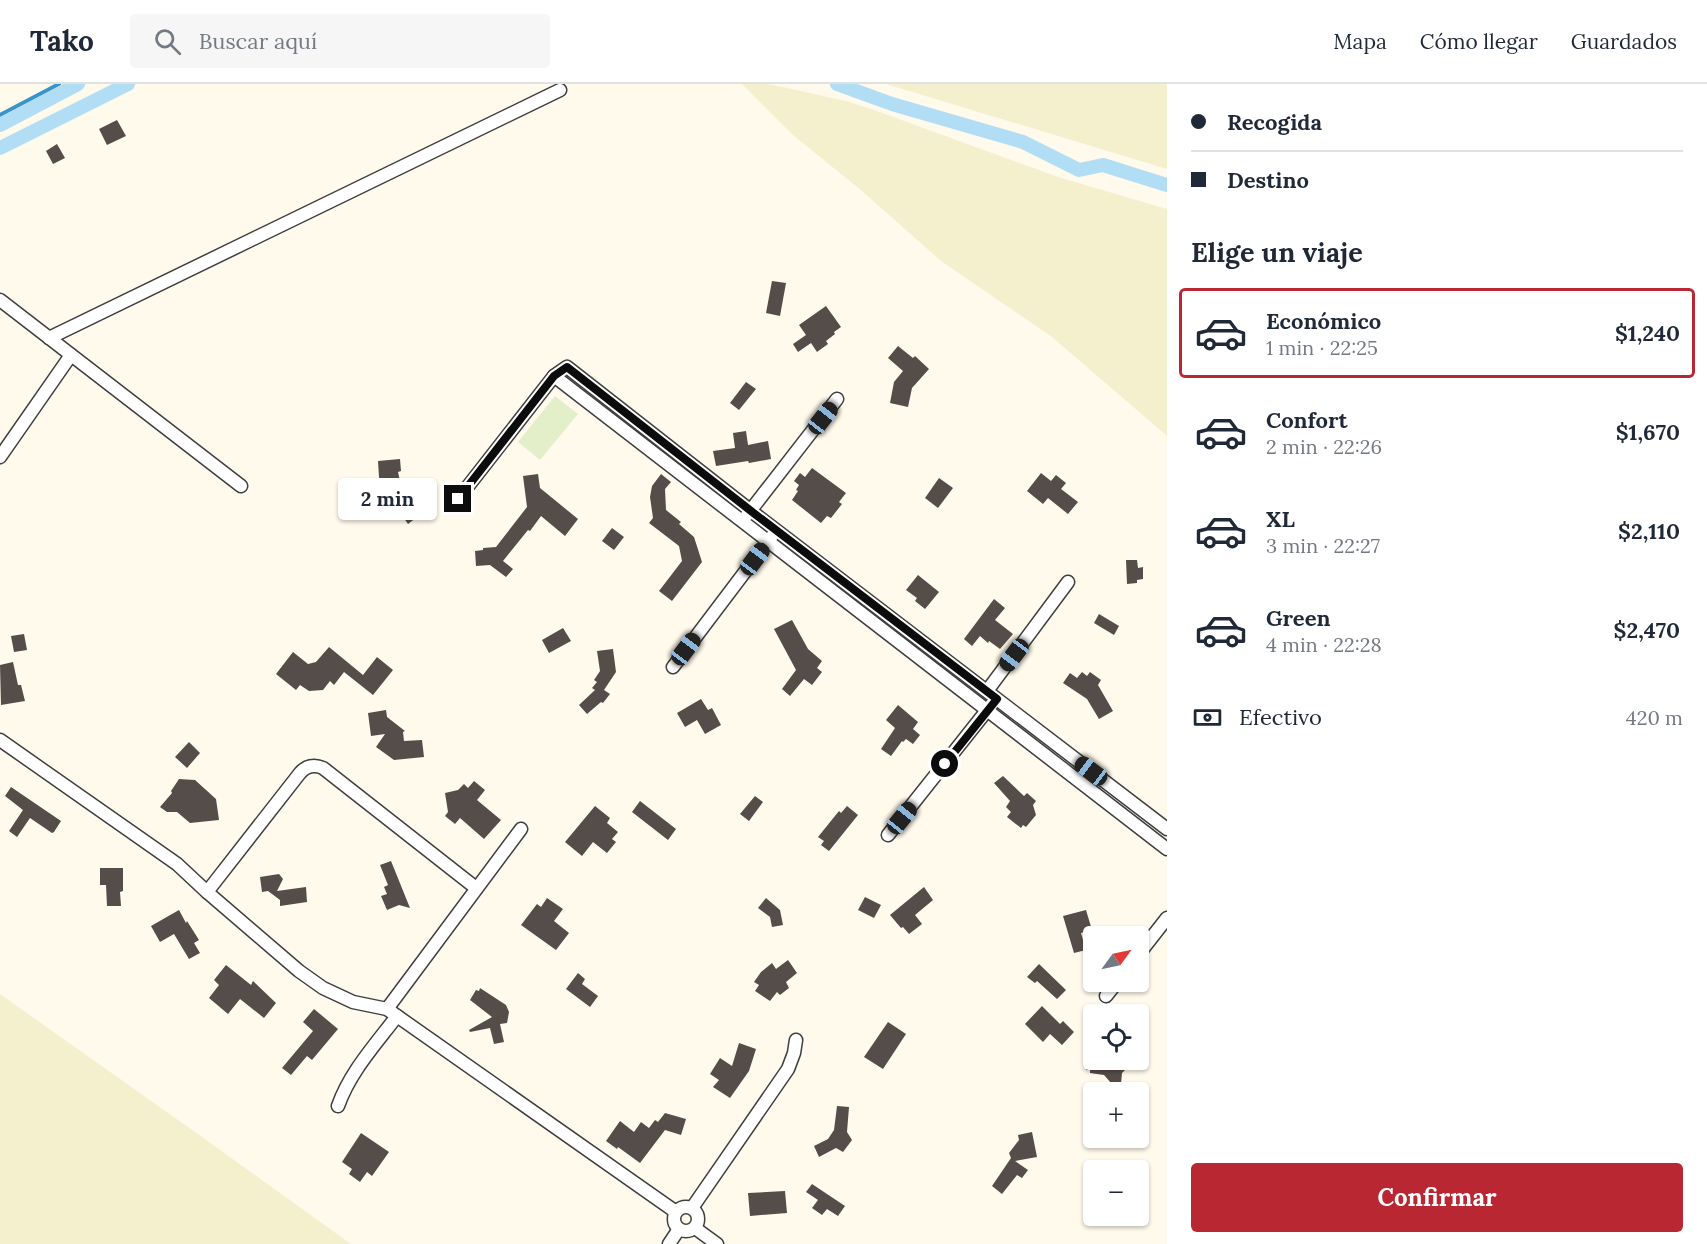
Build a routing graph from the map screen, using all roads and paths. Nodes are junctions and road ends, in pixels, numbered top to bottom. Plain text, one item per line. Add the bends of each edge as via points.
1 (560, 90) dead end
2 (0, 300) edge
3 (49, 338) junction
4 (71, 355) junction
5 (554, 376) junction
6 (837, 399) dead end
7 (0, 457) edge
8 (241, 486) dead end
9 (458, 499) dead end
10 (747, 516) junction
11 (776, 530) junction
12 (768, 541) junction
13 (1068, 582) dead end
14 (673, 666) dead end
15 (992, 695) junction
16 (987, 710) junction
17 (0, 740) edge
18 (521, 829) dead end
19 (1167, 829) edge
20 (888, 836) dead end
21 (1167, 849) edge
22 (476, 888) junction
23 (207, 892) junction
24 (1167, 918) edge
25 (1149, 941) edge
26 (1109, 992) edge
27 (1106, 996) dead end
28 (392, 1013) junction
29 (796, 1040) dead end
30 (338, 1106) dead end
31 (692, 1208) junction
32 (676, 1212) junction
33 (695, 1228) junction
34 (679, 1229) junction
35 (669, 1244) edge
36 (717, 1244) edge

1 - 3 street
2 - 3 street
3 - 4 street
4 - 7 street
4 - 8 street
5 - 9 street
5 - 10 street
5 - 10 street via 567,367
6 - 10 street
10 - 11 street
10 - 12 street
11 - 12 street
11 - 15 street
12 - 14 street
12 - 16 street
13 - 15 street
15 - 16 street
15 - 19 street
16 - 20 street
16 - 21 street
17 - 23 street via 177,864
18 - 22 street
22 - 23 street via 323,768 312,766 300,773
22 - 28 street
23 - 28 street via 323,988
24 - 25 street
26 - 27 street
28 - 30 street via 354,1072
28 - 32 street
29 - 31 street via 788,1069
31 - 32 street
31 - 33 street via 699,1218
32 - 34 street via 674,1220
33 - 34 street via 687,1232
33 - 36 street
34 - 35 street

